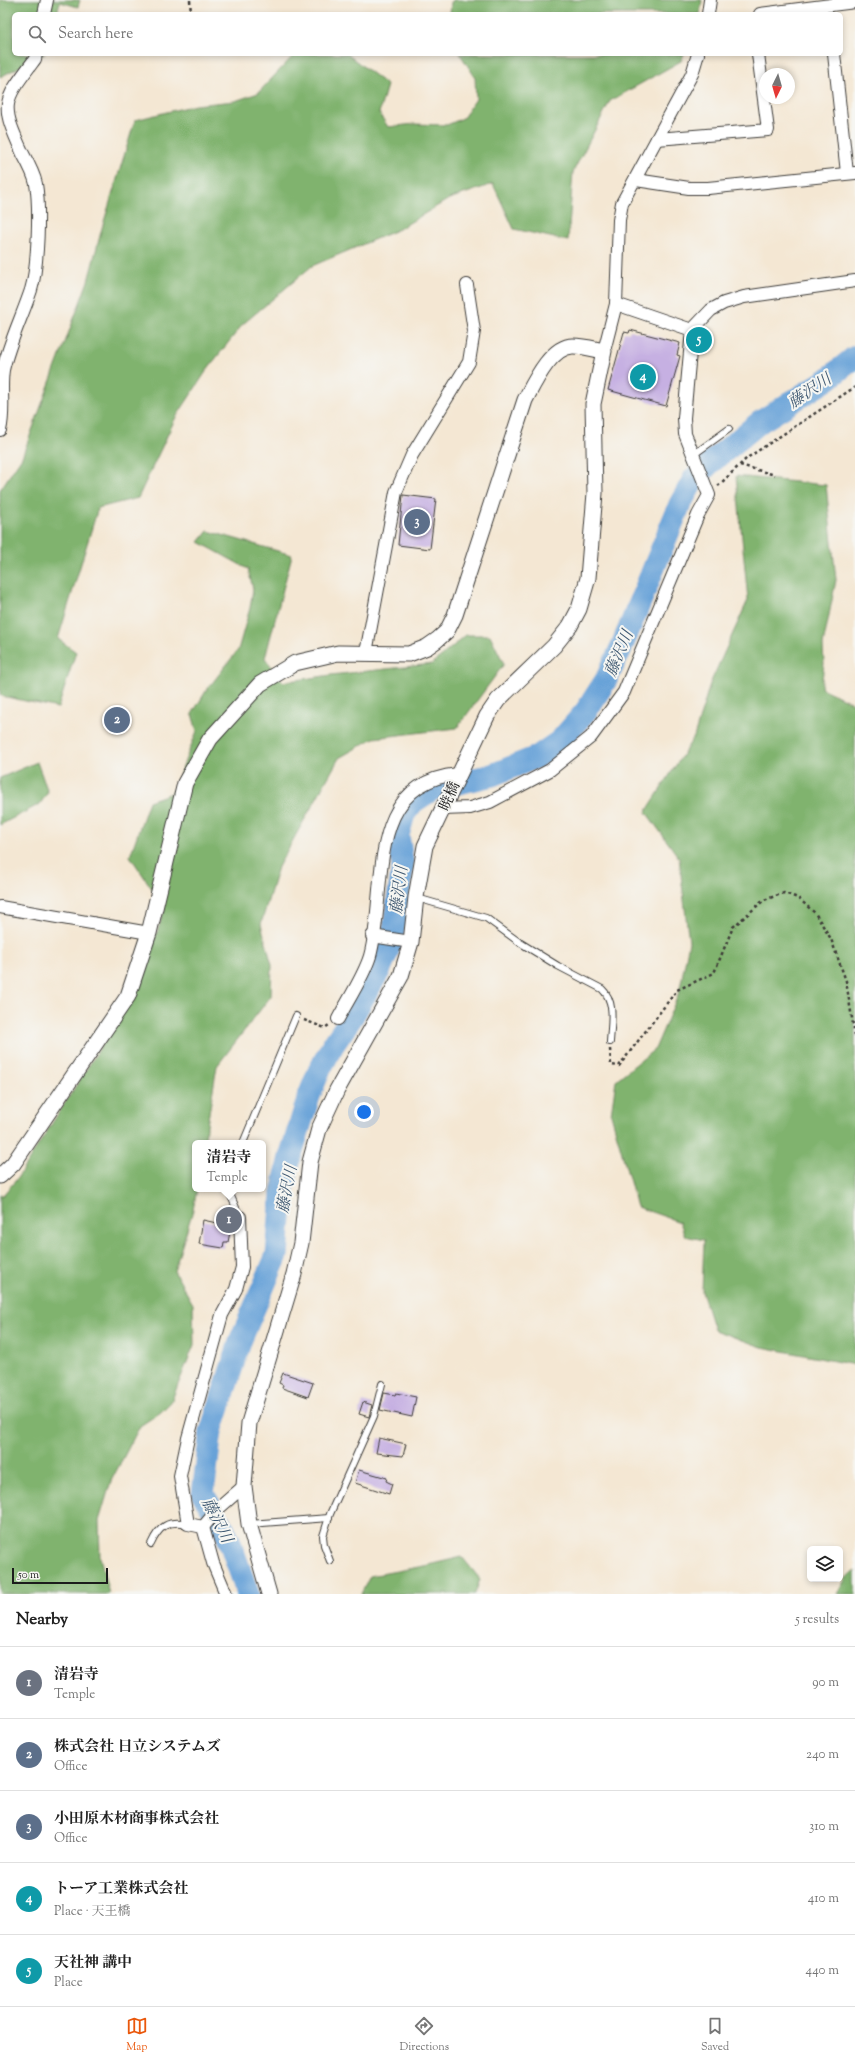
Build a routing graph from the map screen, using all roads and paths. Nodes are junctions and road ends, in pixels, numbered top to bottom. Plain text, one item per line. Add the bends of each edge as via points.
1 (47, 0) edge
2 (190, 0) edge
3 (710, 0) edge
4 (855, 2) edge
5 (830, 10) edge
6 (44, 12) edge
7 (192, 12) edge
8 (708, 12) edge
9 (795, 12) edge
10 (36, 56) edge
11 (697, 56) edge
12 (758, 56) edge
13 (834, 56) edge
14 (657, 139) junction
15 (851, 173) edge
16 (636, 180) junction
17 (855, 281) edge
18 (467, 285) dead end
19 (616, 304) junction
20 (692, 330) junction
21 (604, 351) junction
22 (855, 387) edge
23 (729, 429) dead end
24 (0, 430) edge
25 (693, 456) junction
26 (740, 465) junction
27 (775, 474) dead end
28 (709, 495) junction
29 (366, 653) junction
30 (458, 774) junction
31 (441, 813) junction
32 (416, 897) junction
33 (0, 906) edge
34 (149, 933) junction
35 (375, 937) junction
36 (406, 941) junction
37 (296, 1016) dead end
38 (338, 1019) dead end
39 (307, 1021) dead end
40 (325, 1028) dead end
41 (855, 1037) edge
42 (610, 1042) joint
43 (244, 1140) edge
44 (0, 1176) edge
45 (230, 1192) edge
46 (240, 1217) joint
47 (382, 1384) dead end
48 (244, 1486) junction
49 (329, 1518) junction
50 (188, 1524) junction
51 (249, 1524) junction
52 (205, 1525) junction
53 (151, 1544) dead end
54 (330, 1561) dead end
55 (226, 1594) edge
56 (270, 1594) edge

1 - 6 street
2 - 7 path
3 - 8 street
4 - 5 street
5 - 9 street
10 - 24 street via 10,94 6,107 7,119 36,184 36,269 3,368
11 - 14 street via 692,74
12 - 14 street via 768,130
13 - 15 street
14 - 16 street
15 - 16 street via 708,188 688,188
16 - 19 street via 622,203 619,220
17 - 20 street via 744,297 724,303 711,310
18 - 29 street via 474,331 469,362 412,455 396,492
19 - 20 street
19 - 21 street
20 - 25 street via 684,418 685,434
21 - 29 street via 571,346 556,351 542,369 525,400 455,615 447,631 427,647 409,654
21 - 30 street, 暁橋 via 593,404 595,493 588,578 579,608 570,626 554,646 498,700 487,716
22 - 26 path
23 - 25 lane
25 - 28 street
26 - 27 path
26 - 28 path
28 - 31 street via 698,514 624,692 591,737 550,770 490,802
29 - 34 street via 338,653 295,663 260,684 210,739 185,784
30 - 31 street, 暁橋
30 - 35 street via 429,782 412,793 397,809 387,830
31 - 32 street, 暁橋 via 425,846
32 - 36 street, 暁橋
32 - 42 lane via 486,918 558,966 602,989 608,994 612,1006
33 - 34 street
34 - 44 street via 128,996 13,1164
35 - 36 street
35 - 38 street via 366,966
36 - 48 street, 暁橋 via 401,976 337,1090 319,1129 310,1162 301,1243 294,1274 249,1423
37 - 43 lane
39 - 40 path
41 - 42 path via 846,981 832,939 815,913 798,898 784,893 764,900 733,927 714,973 677,990 619,1066 611,1065
45 - 46 lane
46 - 50 street via 242,1267 236,1289 222,1315 180,1476
47 - 49 lane via 374,1416
48 - 51 street, 暁橋
48 - 52 street via 219,1508
49 - 51 lane
49 - 54 lane via 324,1545
50 - 52 street
50 - 53 lane via 166,1525 157,1531
51 - 56 street, 暁橋
52 - 55 street via 213,1563

